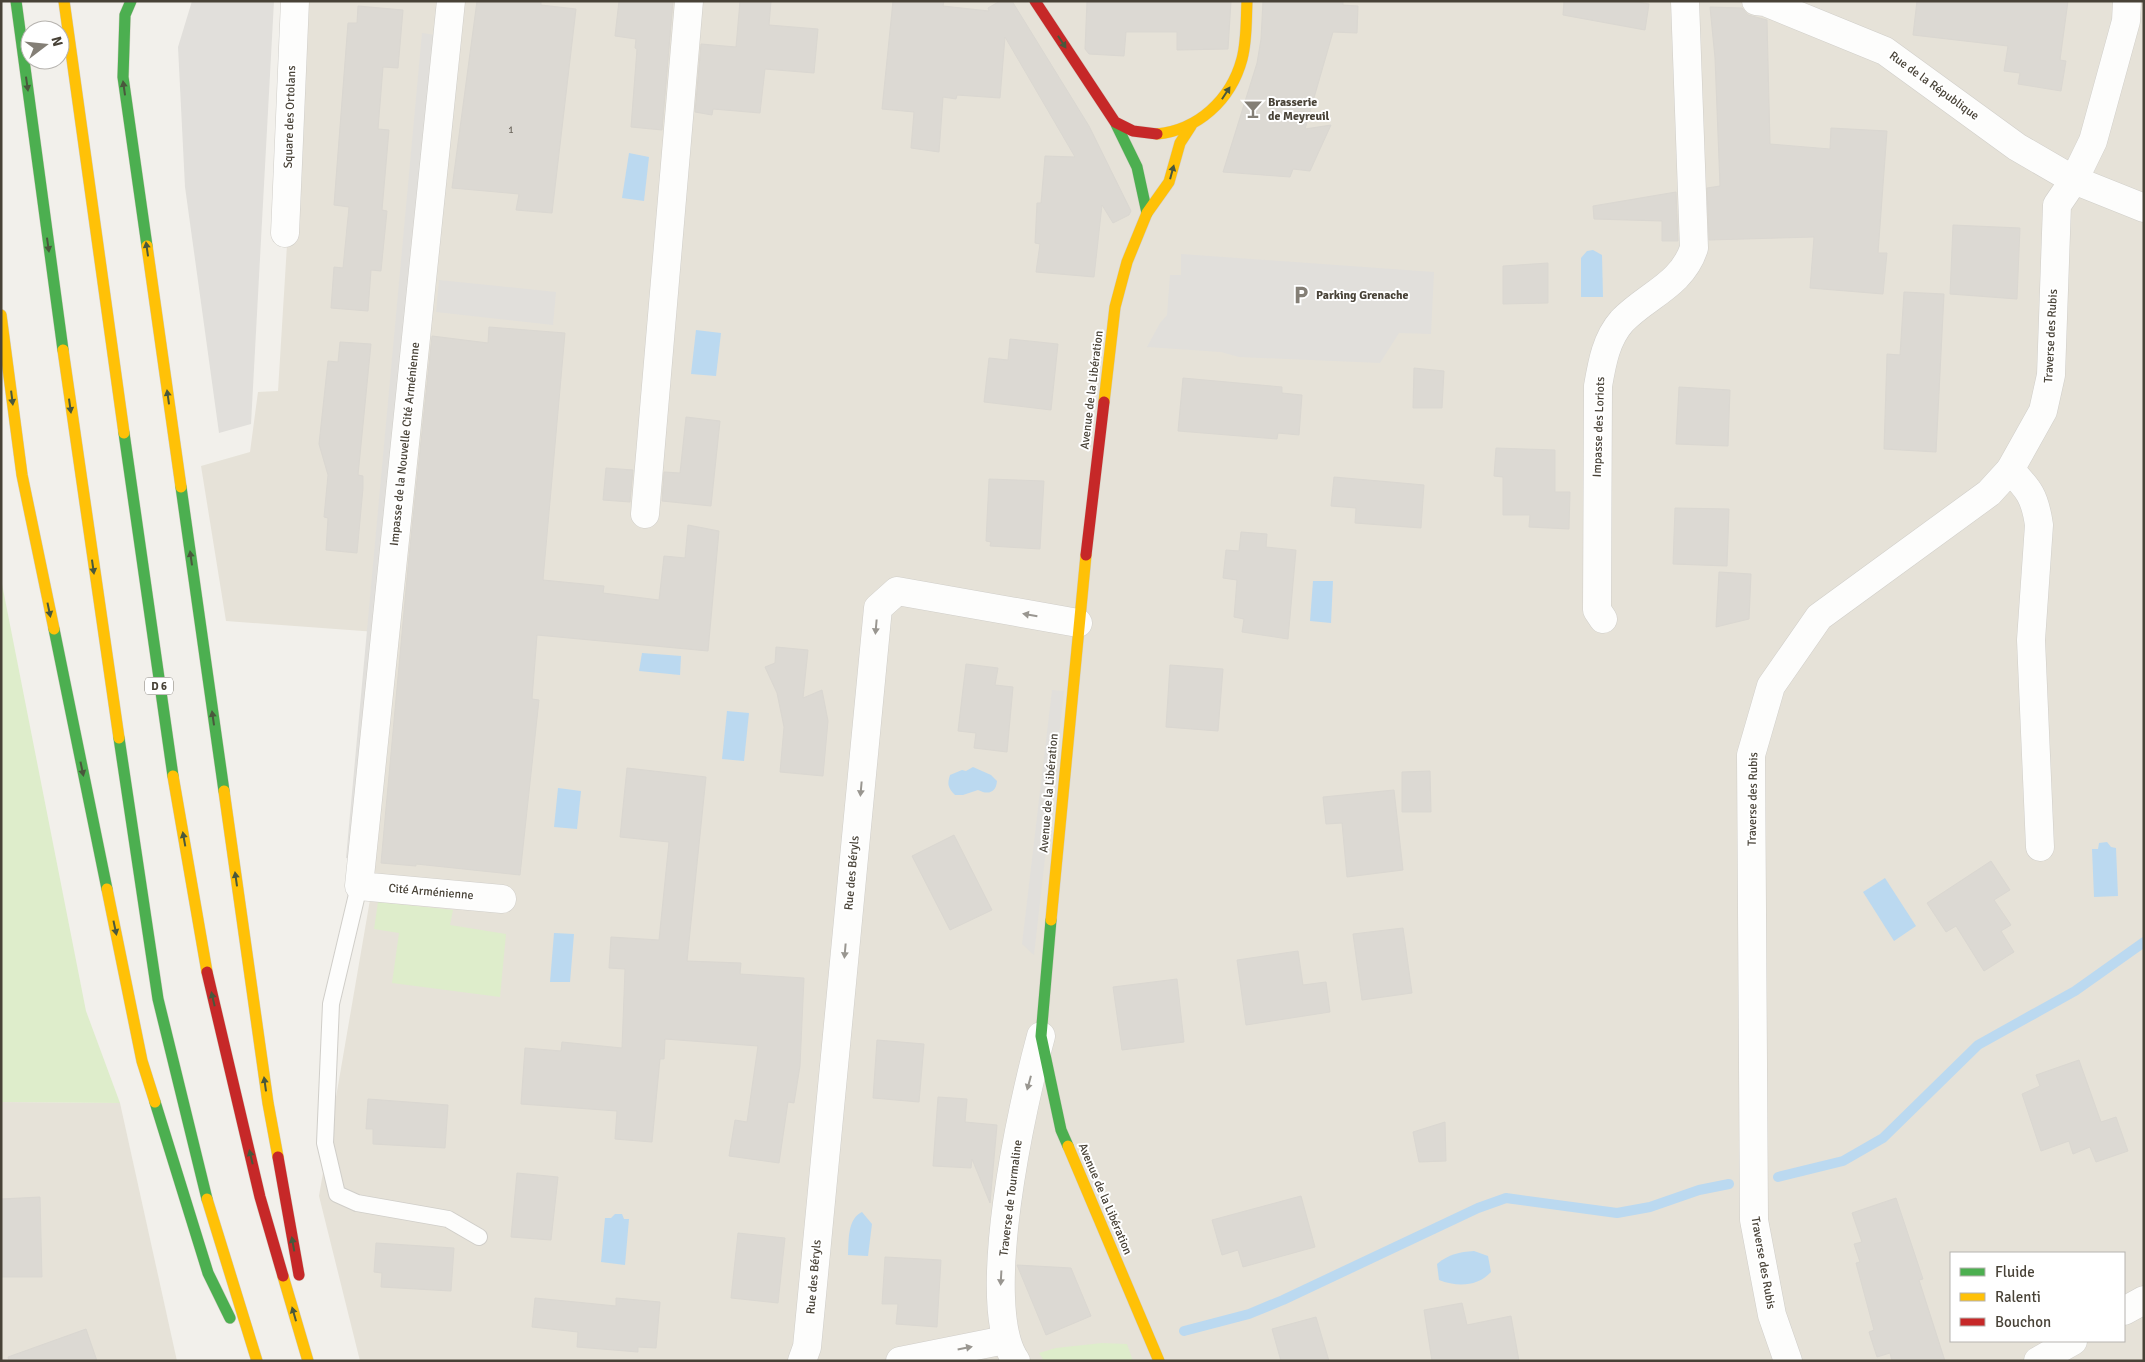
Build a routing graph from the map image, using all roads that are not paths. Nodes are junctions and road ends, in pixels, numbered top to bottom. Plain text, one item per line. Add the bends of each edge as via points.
1 (16, 1) edge
2 (64, 1) edge
3 (131, 1) edge
4 (295, 1) edge
5 (451, 1) edge
6 (690, 1) edge
7 (1035, 1) edge
8 (1247, 1) edge
9 (1685, 1) edge
10 (1756, 1) edge
11 (2132, 14) edge
12 (1116, 124) junction
13 (1191, 126) junction
14 (2074, 180) junction
15 (2144, 208) edge
16 (1147, 213) junction
17 (285, 233) dead end
18 (1, 315) edge
19 (2010, 470) junction
20 (645, 514) dead end
21 (1603, 619) dead end
22 (1078, 623) junction
23 (2040, 847) dead end
24 (360, 886) junction
25 (502, 899) dead end
26 (1041, 1036) junction
27 (479, 1237) dead end
28 (300, 1284) dead end
29 (2144, 1300) edge
30 (304, 1303) dead end
31 (2125, 1311) edge
32 (2071, 1342) edge
33 (1010, 1351) edge
34 (805, 1354) edge
35 (252, 1361) edge
36 (257, 1361) edge
37 (308, 1361) edge
38 (314, 1361) edge
39 (900, 1361) edge
40 (1158, 1361) edge
41 (1788, 1361) edge
42 (2038, 1361) edge

1 -> 36 main road via 81,484 158,999 209,1205
37 -> 2 main road, D 6 via 260,1197 210,987 176,794
28 -> 3 main road via 264,1073 123,77 125,15
4 - 17 street, Square des Ortolans
5 - 24 street, Impasse de la Nouvelle Cité Arménienne
6 - 20 street
7 -> 12 main road, Avenue de la Libération
13 -> 8 main road via 1208,114 1224,96 1237,73 1245,44
9 - 21 street, Impasse des Loriots via 1694,248 1689,263 1678,276 1622,322 1605,350 1598,395 1597,610
10 - 14 street, Rue de la République via 1885,51 2017,147
11 - 14 street, Traverse des Rubis via 2093,141
12 - 13 main road via 1147,134 1176,132
12 - 16 main road, Avenue de la Libération via 1139,165
16 -> 13 main road, Avenue de la Libération via 1169,182 1180,143
14 - 15 street, Rue de la République
14 - 19 street, Traverse des Rubis via 2057,205 2051,375 2043,411
16 - 22 main road, Avenue de la Libération via 1127,262 1115,307
18 -> 35 main road via 22,475 142,1061 208,1273
19 - 23 street via 2031,491 2039,525 2032,640
19 - 41 street, Traverse des Rubis via 1989,493 1819,616 1771,686 1751,755 1754,1220 1772,1315
22 - 26 main road, Avenue de la Libération
22 -> 34 street, Rue des Béryls via 897,591 878,608
24 - 25 street, Cité Arménienne
24 - 27 lane via 331,1004 325,1143 337,1194 358,1203 448,1219
26 -> 33 street, Traverse de Tourmaline via 1026,1091 1004,1231 1001,1290
26 - 40 main road, Avenue de la Libération via 1061,1130
29 - 31 street
30 - 38 main road
32 - 42 street
39 -> 33 street

